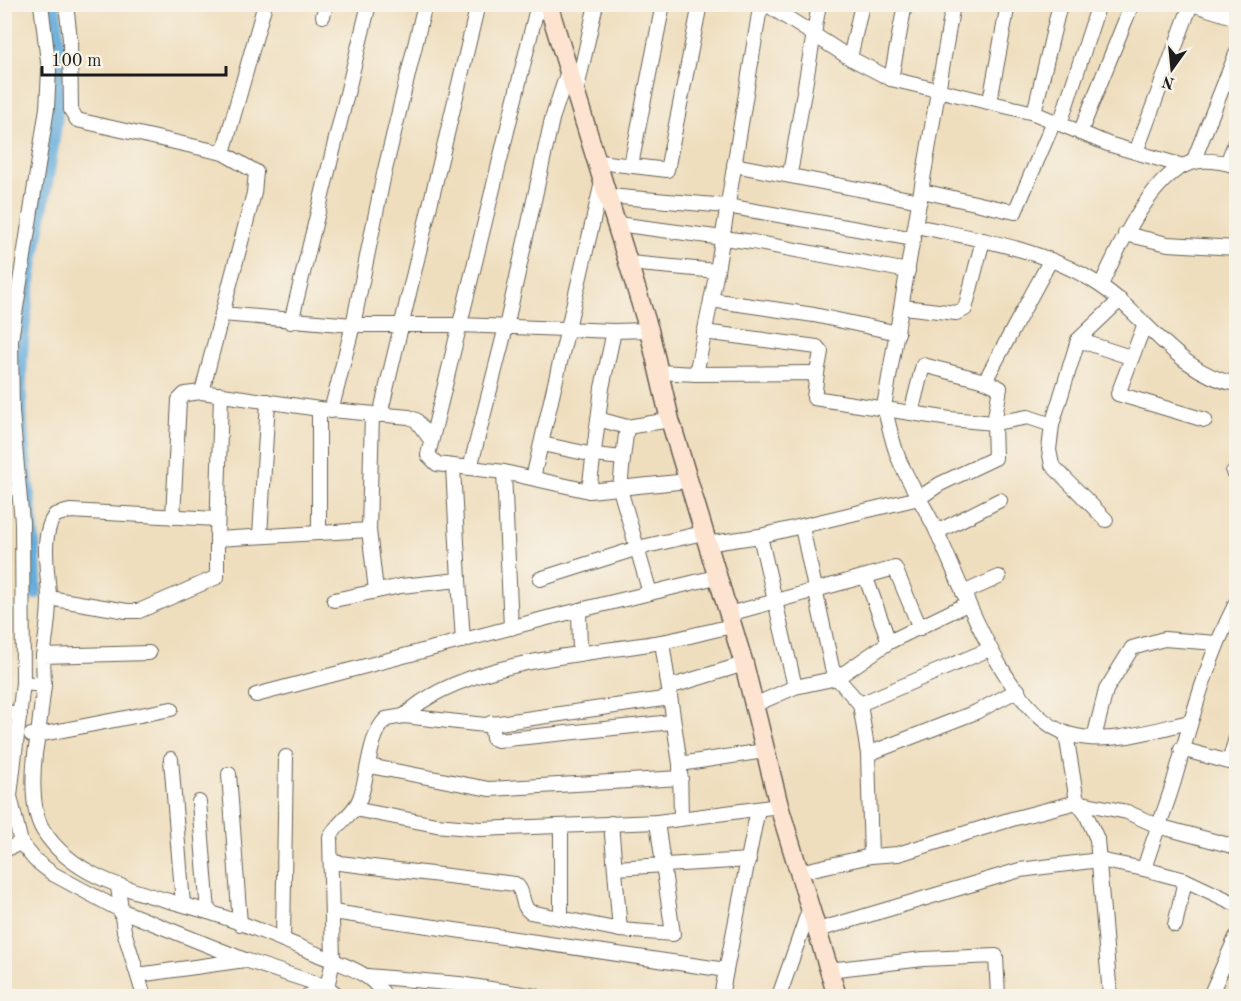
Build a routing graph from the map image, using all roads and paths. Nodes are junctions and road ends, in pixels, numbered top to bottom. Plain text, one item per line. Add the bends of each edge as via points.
1 (41, 4) edge
2 (66, 4) edge
3 (265, 4) edge
4 (369, 4) edge
5 (425, 4) edge
6 (477, 4) edge
7 (596, 4) edge
8 (663, 4) edge
9 (700, 4) edge
10 (765, 4) edge
11 (819, 4) edge
12 (862, 4) edge
13 (905, 4) edge
14 (952, 4) edge
15 (1008, 4) edge
16 (1059, 4) edge
17 (1099, 4) edge
18 (1132, 4) edge
19 (1192, 4) edge
20 (548, 7) edge
21 (1236, 18) edge
22 (814, 35) junction
23 (1236, 54) edge
24 (850, 58) junction
25 (569, 68) junction
26 (891, 79) junction
27 (937, 91) junction
28 (576, 93) junction
29 (990, 101) junction
30 (1034, 113) junction
31 (1057, 123) junction
32 (1080, 133) junction
33 (1236, 141) edge
34 (1136, 152) junction
35 (223, 153) junction
36 (1188, 164) junction
37 (631, 165) junction
38 (734, 165) junction
39 (1232, 165) edge
40 (601, 170) junction
41 (790, 174) junction
42 (608, 196) junction
43 (921, 196) junction
44 (727, 206) junction
45 (617, 224) junction
46 (915, 232) junction
47 (1125, 234) junction
48 (721, 237) junction
49 (983, 240) junction
50 (1236, 248) edge
51 (1050, 261) junction
52 (629, 263) junction
53 (717, 271) junction
54 (908, 271) junction
55 (1101, 285) junction
56 (711, 300) junction
57 (1120, 300) junction
58 (903, 307) junction
59 (222, 314) junction
60 (291, 322) junction
61 (353, 325) junction
62 (460, 325) junction
63 (401, 326) junction
64 (1144, 326) junction
65 (506, 327) junction
66 (566, 330) junction
67 (649, 330) junction
68 (614, 332) junction
69 (704, 332) junction
70 (898, 333) junction
71 (1078, 340) junction
72 (1130, 357) junction
73 (659, 372) junction
74 (817, 373) junction
75 (696, 374) junction
76 (986, 381) junction
77 (1236, 384) edge
78 (202, 392) junction
79 (221, 394) junction
80 (268, 401) junction
81 (884, 407) junction
82 (325, 410) junction
83 (911, 413) junction
84 (376, 415) junction
85 (598, 420) junction
86 (670, 420) junction
87 (1205, 420) dead end
88 (994, 423) junction
89 (1052, 425) junction
90 (627, 426) junction
91 (430, 440) junction
92 (542, 444) junction
93 (594, 455) junction
94 (623, 458) junction
95 (453, 466) junction
96 (470, 468) junction
97 (504, 472) junction
98 (533, 477) junction
99 (688, 481) junction
100 (620, 489) junction
101 (589, 492) junction
102 (919, 498) junction
103 (1000, 500) dead end
104 (173, 517) junction
105 (216, 519) junction
106 (1106, 520) dead end
107 (802, 527) junction
108 (369, 530) junction
109 (937, 532) junction
110 (319, 533) junction
111 (260, 536) junction
112 (760, 536) junction
113 (704, 538) junction
114 (217, 539) junction
115 (638, 548) junction
116 (716, 577) junction
117 (999, 577) dead end
118 (866, 578) junction
119 (540, 579) dead end
120 (459, 580) junction
121 (376, 591) junction
122 (817, 591) junction
123 (650, 593) junction
124 (49, 598) junction
125 (965, 598) junction
126 (334, 600) dead end
127 (773, 600) junction
128 (1236, 603) edge
129 (579, 610) junction
130 (730, 620) junction
131 (511, 628) junction
132 (920, 628) junction
133 (463, 641) junction
134 (662, 642) junction
135 (889, 642) junction
136 (1217, 643) junction
137 (990, 649) junction
138 (149, 653) dead end
139 (580, 653) junction
140 (43, 656) junction
141 (744, 664) junction
142 (837, 678) junction
143 (23, 683) junction
144 (44, 685) junction
145 (795, 687) junction
146 (1018, 690) junction
147 (670, 692) junction
148 (256, 695) dead end
149 (860, 704) junction
150 (752, 706) junction
151 (171, 709) dead end
152 (4, 711) edge
153 (20, 715) junction
154 (404, 716) junction
155 (672, 722) junction
156 (1188, 722) junction
157 (491, 723) junction
158 (1066, 734) junction
159 (17, 735) junction
160 (38, 735) junction
161 (1094, 738) junction
162 (1236, 743) edge
163 (1181, 749) junction
164 (764, 751) junction
165 (868, 754) junction
166 (286, 757) dead end
167 (171, 759) dead end
168 (369, 766) junction
169 (681, 771) junction
170 (229, 774) dead end
171 (7, 796) edge
172 (199, 802) dead end
173 (1077, 802) junction
174 (779, 806) junction
175 (354, 809) junction
176 (758, 809) junction
177 (681, 819) junction
178 (657, 822) junction
179 (611, 824) junction
180 (561, 826) junction
181 (1158, 826) junction
182 (21, 843) junction
183 (1236, 847) edge
184 (4, 850) edge
185 (871, 856) junction
186 (749, 860) junction
187 (1100, 860) junction
188 (331, 862) junction
189 (664, 864) junction
190 (615, 868) junction
191 (1144, 869) junction
192 (799, 872) junction
193 (1185, 880) junction
194 (118, 887) junction
195 (183, 904) junction
196 (1236, 904) edge
197 (810, 908) junction
198 (120, 910) junction
199 (208, 912) junction
200 (333, 912) junction
201 (561, 918) junction
202 (240, 924) junction
203 (1175, 925) dead end
204 (620, 930) junction
205 (818, 930) junction
206 (1236, 937) edge
207 (283, 940) junction
208 (245, 960) junction
209 (333, 961) junction
210 (726, 970) junction
211 (829, 970) junction
212 (138, 975) junction
213 (367, 976) junction
214 (327, 987) junction
215 (509, 994) edge
216 (144, 996) edge
217 (307, 996) edge
218 (339, 996) edge
219 (386, 996) edge
220 (535, 996) edge
221 (721, 996) edge
222 (778, 996) edge
223 (837, 996) edge
224 (998, 996) edge
225 (1110, 996) edge
226 (1210, 996) edge

1 - 143 street via 49,70 47,108 11,340 12,412 22,522
2 - 35 street via 71,111 77,120
3 - 35 street
4 - 60 street
5 - 61 street
6 - 63 street
7 - 28 street
8 - 37 street
9 - 37 street via 668,168 664,171
10 - 22 street
10 - 38 street via 759,14
11 - 22 street
12 - 24 street
13 - 26 street
14 - 27 street
15 - 29 street
16 - 30 street
17 - 31 street
18 - 32 street
19 - 21 street
19 - 34 street
20 - 25 main road
20 - 62 street
22 - 24 street
22 - 41 street
23 - 36 street
24 - 26 street
25 - 28 main road
25 - 65 street via 552,119
26 - 27 street
27 - 29 street
27 - 43 street
28 - 40 main road
29 - 30 street
30 - 31 street
31 - 32 street
31 - 43 street via 1014,212
32 - 34 street
33 - 39 street
34 - 36 street
35 - 59 street via 252,168 258,177
36 - 39 street via 1210,160
36 - 47 street via 1150,195
37 - 40 street
38 - 41 street
38 - 44 street
40 - 42 main road
40 - 66 street
41 - 43 street
42 - 44 street
42 - 45 main road
43 - 46 street
44 - 46 street
44 - 48 street
45 - 48 street
45 - 52 main road
46 - 49 street
46 - 54 street
47 - 50 street via 1168,244
47 - 55 street
48 - 53 street
48 - 54 street
49 - 51 street
49 - 58 street via 965,309 956,313
51 - 55 street
51 - 76 street
52 - 53 street
52 - 67 main road
53 - 56 street
54 - 58 street
55 - 57 street
56 - 69 street
56 - 70 street via 814,315
57 - 64 street
57 - 71 street
58 - 70 street
59 - 60 street
59 - 78 street
60 - 61 street
61 - 63 street
61 - 82 street
62 - 63 street
62 - 65 street
62 - 91 street
63 - 84 street
64 - 72 street
64 - 77 street via 1202,373
65 - 66 street
65 - 96 street
66 - 68 street
66 - 92 street
67 - 68 street
67 - 73 main road
68 - 85 street
69 - 74 street via 817,347
69 - 75 street
70 - 81 street
71 - 72 street
71 - 89 street
72 - 87 street via 1118,394
73 - 75 street
73 - 86 main road
74 - 75 street
74 - 81 street via 814,398
76 - 83 street via 923,365
76 - 88 street via 1000,388
78 - 79 street
78 - 104 street via 185,394 179,400
79 - 80 street
79 - 105 street
80 - 82 street
80 - 111 street
81 - 83 street
81 - 102 street via 902,466
82 - 84 street
82 - 110 street
83 - 88 street
84 - 91 street via 412,417
84 - 108 street
85 - 90 street
85 - 93 street
86 - 90 street
86 - 99 main road
88 - 89 street via 1020,417
88 - 102 street via 995,458
89 - 106 street via 1052,465
90 - 94 street
91 - 95 street via 430,459
92 - 93 street
92 - 98 street
93 - 94 street
93 - 101 street
94 - 100 street
95 - 96 street
95 - 120 street
96 - 97 street
97 - 98 street
97 - 131 street
98 - 101 street
99 - 100 street
99 - 113 main road
100 - 101 street
100 - 115 street
102 - 107 street
102 - 109 street
103 - 109 street
104 - 105 street
104 - 124 street via 70,511 56,515 49,532
105 - 114 street
107 - 112 street
107 - 122 street
108 - 110 street
108 - 121 street
109 - 125 street
110 - 111 street
111 - 114 street
112 - 113 street
112 - 127 street
113 - 115 street
113 - 116 main road
114 - 124 street via 217,577 139,611
115 - 119 street
115 - 123 street
116 - 123 street
116 - 130 main road
117 - 125 street
118 - 122 street
118 - 132 street via 896,568
118 - 135 street
120 - 121 street
120 - 133 street
121 - 126 street
122 - 127 street
122 - 142 street
123 - 129 street
124 - 140 street
125 - 132 street
125 - 137 street
127 - 130 street
127 - 145 street
128 - 136 street
129 - 131 street
129 - 139 street
130 - 134 street
130 - 141 main road
131 - 133 street
132 - 135 street
133 - 148 street
134 - 139 street
134 - 147 street
135 - 142 street
136 - 156 street
136 - 161 street via 1164,639 1132,648 1106,690
137 - 146 street
137 - 149 street
138 - 140 street
139 - 154 street via 485,674 423,702
140 - 144 street
141 - 147 street
141 - 150 main road
142 - 145 street
142 - 149 street
143 - 144 street
143 - 153 street
144 - 160 street
145 - 150 street
146 - 158 street via 1024,701
146 - 165 street via 976,712
147 - 155 street
147 - 157 street
149 - 165 street
150 - 164 main road
151 - 160 street
152 - 153 street
153 - 159 street
154 - 157 street
154 - 168 street via 382,723
155 - 157 street via 498,740 493,738
155 - 169 street
156 - 161 street
156 - 163 street
158 - 161 street
158 - 173 street
159 - 160 street
159 - 171 street
160 - 194 street via 34,786 42,828 57,849
162 - 163 street via 1229,762
163 - 181 street
164 - 169 street
164 - 174 main road
165 - 185 street
166 - 207 street
167 - 195 street
168 - 169 street via 489,789
168 - 175 street
169 - 177 street
170 - 202 street
171 - 182 street
172 - 199 street
173 - 181 street via 1127,812
173 - 185 street via 898,854
173 - 187 street via 1091,824
174 - 176 street
174 - 192 main road
175 - 180 street via 464,828
175 - 188 street via 332,832
176 - 177 street
176 - 186 street
177 - 178 street
178 - 179 street
178 - 189 street
179 - 180 street
179 - 190 street
180 - 201 street
181 - 183 street
181 - 191 street
182 - 184 street
182 - 198 street via 53,874
185 - 192 street
186 - 189 street
186 - 210 street
187 - 191 street
187 - 205 street via 1020,870
187 - 225 street
188 - 200 street
188 - 201 street via 515,884 520,887 528,910
189 - 190 street
189 - 204 street via 673,934
190 - 204 street
191 - 193 street
192 - 197 main road
193 - 196 street
193 - 203 street
194 - 195 street
194 - 198 street
195 - 199 street
197 - 205 main road
197 - 222 street
198 - 208 street
198 - 212 street
199 - 202 street
200 - 209 street
200 - 210 street
201 - 204 street
202 - 207 street
205 - 211 main road
206 - 226 street
207 - 209 street
208 - 212 street
208 - 214 street
209 - 213 street
209 - 214 street
210 - 221 street
211 - 223 main road
211 - 224 street via 922,959 996,956
212 - 216 street
213 - 215 street via 459,984
213 - 219 street
214 - 217 street
214 - 218 street
215 - 220 street

